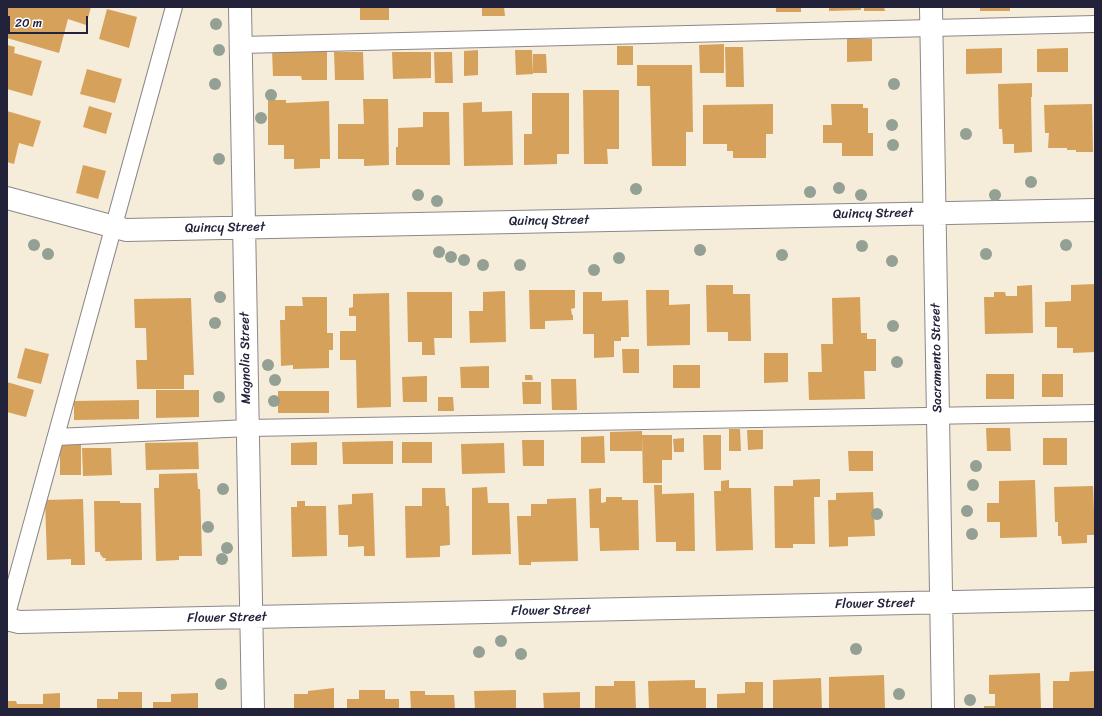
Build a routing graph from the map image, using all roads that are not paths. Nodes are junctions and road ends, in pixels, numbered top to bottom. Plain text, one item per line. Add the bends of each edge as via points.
1 (174, 7) edge
2 (240, 7) edge
3 (931, 7) edge
4 (1095, 24) edge
5 (932, 29) junction
6 (241, 45) junction
7 (7, 198) edge
8 (1095, 210) edge
9 (935, 213) junction
10 (114, 227) junction
11 (244, 228) junction
12 (1095, 413) edge
13 (938, 416) junction
14 (248, 428) junction
15 (56, 437) junction
16 (1095, 599) edge
17 (942, 602) junction
18 (7, 614) edge
19 (251, 617) junction
20 (7, 619) edge
21 (252, 709) edge
22 (943, 709) edge

1 - 10 lane
2 - 6 street, Magnolia Street
3 - 5 street, Sacramento Street
4 - 5 lane
5 - 6 lane
5 - 9 street, Sacramento Street
6 - 11 street, Magnolia Street
7 - 10 street, Quincy Street
8 - 9 street, Quincy Street
9 - 11 street, Quincy Street
9 - 13 street, Sacramento Street
10 - 11 street, Quincy Street via 126,230
10 - 15 lane
11 - 14 street, Magnolia Street
12 - 13 lane
13 - 14 lane
13 - 17 street, Sacramento Street
14 - 15 lane
14 - 19 street, Magnolia Street
15 - 18 lane
16 - 17 street, Flower Street
17 - 19 street, Flower Street
17 - 22 street, Sacramento Street
19 - 20 street, Flower Street via 19,622
19 - 21 street, Magnolia Street

